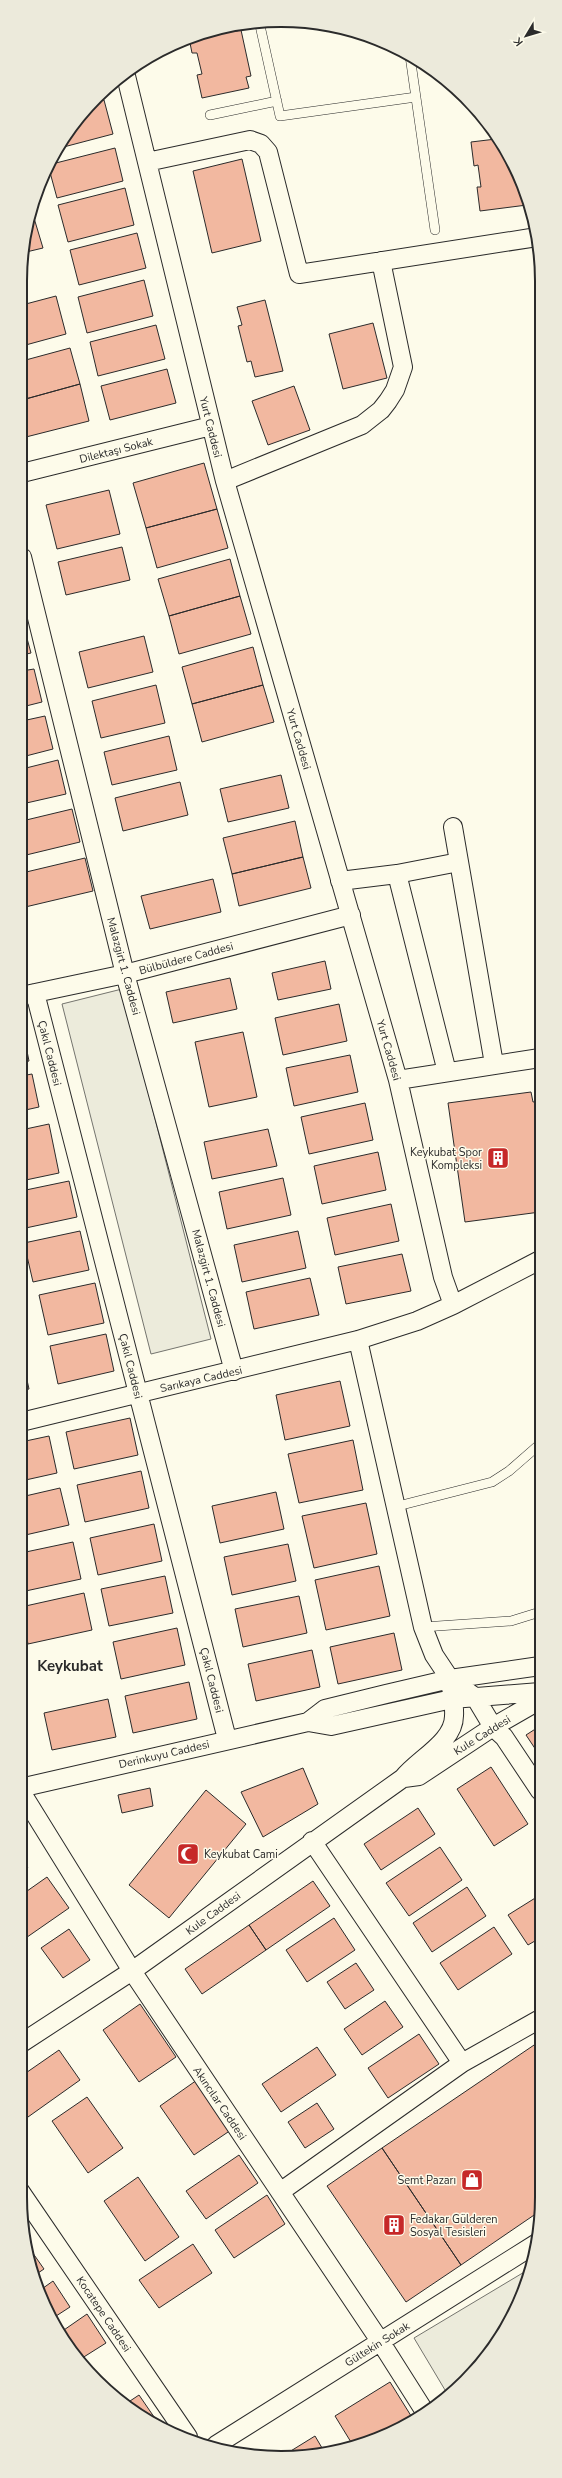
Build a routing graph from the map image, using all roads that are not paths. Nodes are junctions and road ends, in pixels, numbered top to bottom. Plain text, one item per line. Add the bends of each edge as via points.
1 (262, 28) edge
2 (411, 63) edge
3 (127, 79) edge
4 (416, 97) junction
5 (277, 101) junction
6 (210, 115) dead end
7 (147, 162) junction
8 (435, 230) dead end
9 (531, 238) edge
10 (381, 261) junction
11 (211, 426) junction
12 (27, 472) edge
13 (225, 481) junction
14 (27, 578) edge
15 (453, 827) dead end
16 (460, 862) junction
17 (397, 874) junction
18 (340, 881) junction
19 (350, 915) junction
20 (125, 974) junction
21 (28, 995) edge
22 (535, 1059) edge
23 (494, 1064) junction
24 (447, 1072) junction
25 (398, 1080) junction
26 (535, 1263) edge
27 (453, 1306) junction
28 (358, 1340) junction
29 (234, 1371) junction
30 (138, 1394) junction
31 (27, 1421) edge
32 (535, 1448) edge
33 (394, 1507) junction
34 (535, 1614) edge
35 (423, 1627) junction
36 (535, 1667) edge
37 (450, 1679) junction
38 (535, 1692) edge
39 (475, 1697) junction
40 (452, 1699) junction
41 (535, 1703) edge
42 (308, 1722) junction
43 (493, 1727) junction
44 (227, 1740) junction
45 (403, 1778) junction
46 (535, 1784) edge
47 (27, 1787) edge
48 (27, 1800) edge
49 (312, 1841) junction
50 (132, 1971) junction
51 (535, 2022) edge
52 (27, 2039) edge
53 (462, 2063) junction
54 (280, 2192) junction
55 (27, 2202) edge
56 (530, 2247) edge
57 (380, 2342) junction
58 (422, 2408) edge
59 (185, 2432) edge
60 (219, 2443) edge

1 - 5 lane
2 - 4 lane
3 - 7 street, Yurt Caddesi
4 - 5 lane via 280,116
4 - 8 lane
5 - 6 lane
7 - 10 street via 250,140 256,141 268,152 299,274
7 - 11 street, Yurt Caddesi
9 - 10 street
10 - 13 street via 403,367 388,401 362,425
11 - 12 street, Dilektaşı Sokak
11 - 13 street, Yurt Caddesi
13 - 18 street, Yurt Caddesi
14 - 20 street, Malazgirt 1. Caddesi
15 - 16 street
16 - 17 street
16 - 23 street
17 - 18 street
17 - 24 street
18 - 19 street, Yurt Caddesi
19 - 20 street, Bülbüldere Caddesi
19 - 25 street, Yurt Caddesi
20 - 21 street, Bülbüldere Caddesi
20 - 29 street, Malazgirt 1. Caddesi
21 - 30 street, Çakıl Caddesi
22 - 23 street
23 - 24 street
24 - 25 street
25 - 27 street, Yurt Caddesi via 443,1276
26 - 27 street
27 - 28 street
28 - 29 street, Sarıkaya Caddesi
28 - 33 street
29 - 30 street, Sarıkaya Caddesi
30 - 31 street, Sarıkaya Caddesi
30 - 44 street, Çakıl Caddesi
32 - 33 lane via 492,1482
33 - 35 street
34 - 35 lane via 511,1621
35 - 37 street via 434,1655
36 - 37 street, Derinkuyu Caddesi
37 - 39 street
37 - 40 street, Kule Caddesi
37 - 42 street, Derinkuyu Caddesi via 325,1709
38 - 39 street, Derinkuyu Caddesi
39 - 40 street, Derinkuyu Caddesi
39 - 43 street
40 - 42 street, Derinkuyu Caddesi via 331,1726
40 - 45 street, Kule Caddesi via 454,1716 449,1734 442,1743 413,1765
41 - 43 street, Kule Caddesi
42 - 44 street, Derinkuyu Caddesi
43 - 45 street, Kule Caddesi via 419,1776
43 - 46 street via 504,1737
44 - 47 street, Derinkuyu Caddesi
45 - 49 street, Kule Caddesi
48 - 50 street, Akıncılar Caddesi
49 - 50 street, Kule Caddesi
49 - 53 street
50 - 52 street, Kule Caddesi
50 - 54 street, Akıncılar Caddesi
51 - 53 street
53 - 54 street
54 - 57 street, Akıncılar Caddesi
55 - 59 street, Kocatepe Caddesi
56 - 57 street, Gültekin Sokak
57 - 58 street, Akıncılar Caddesi
57 - 60 street, Gültekin Sokak

